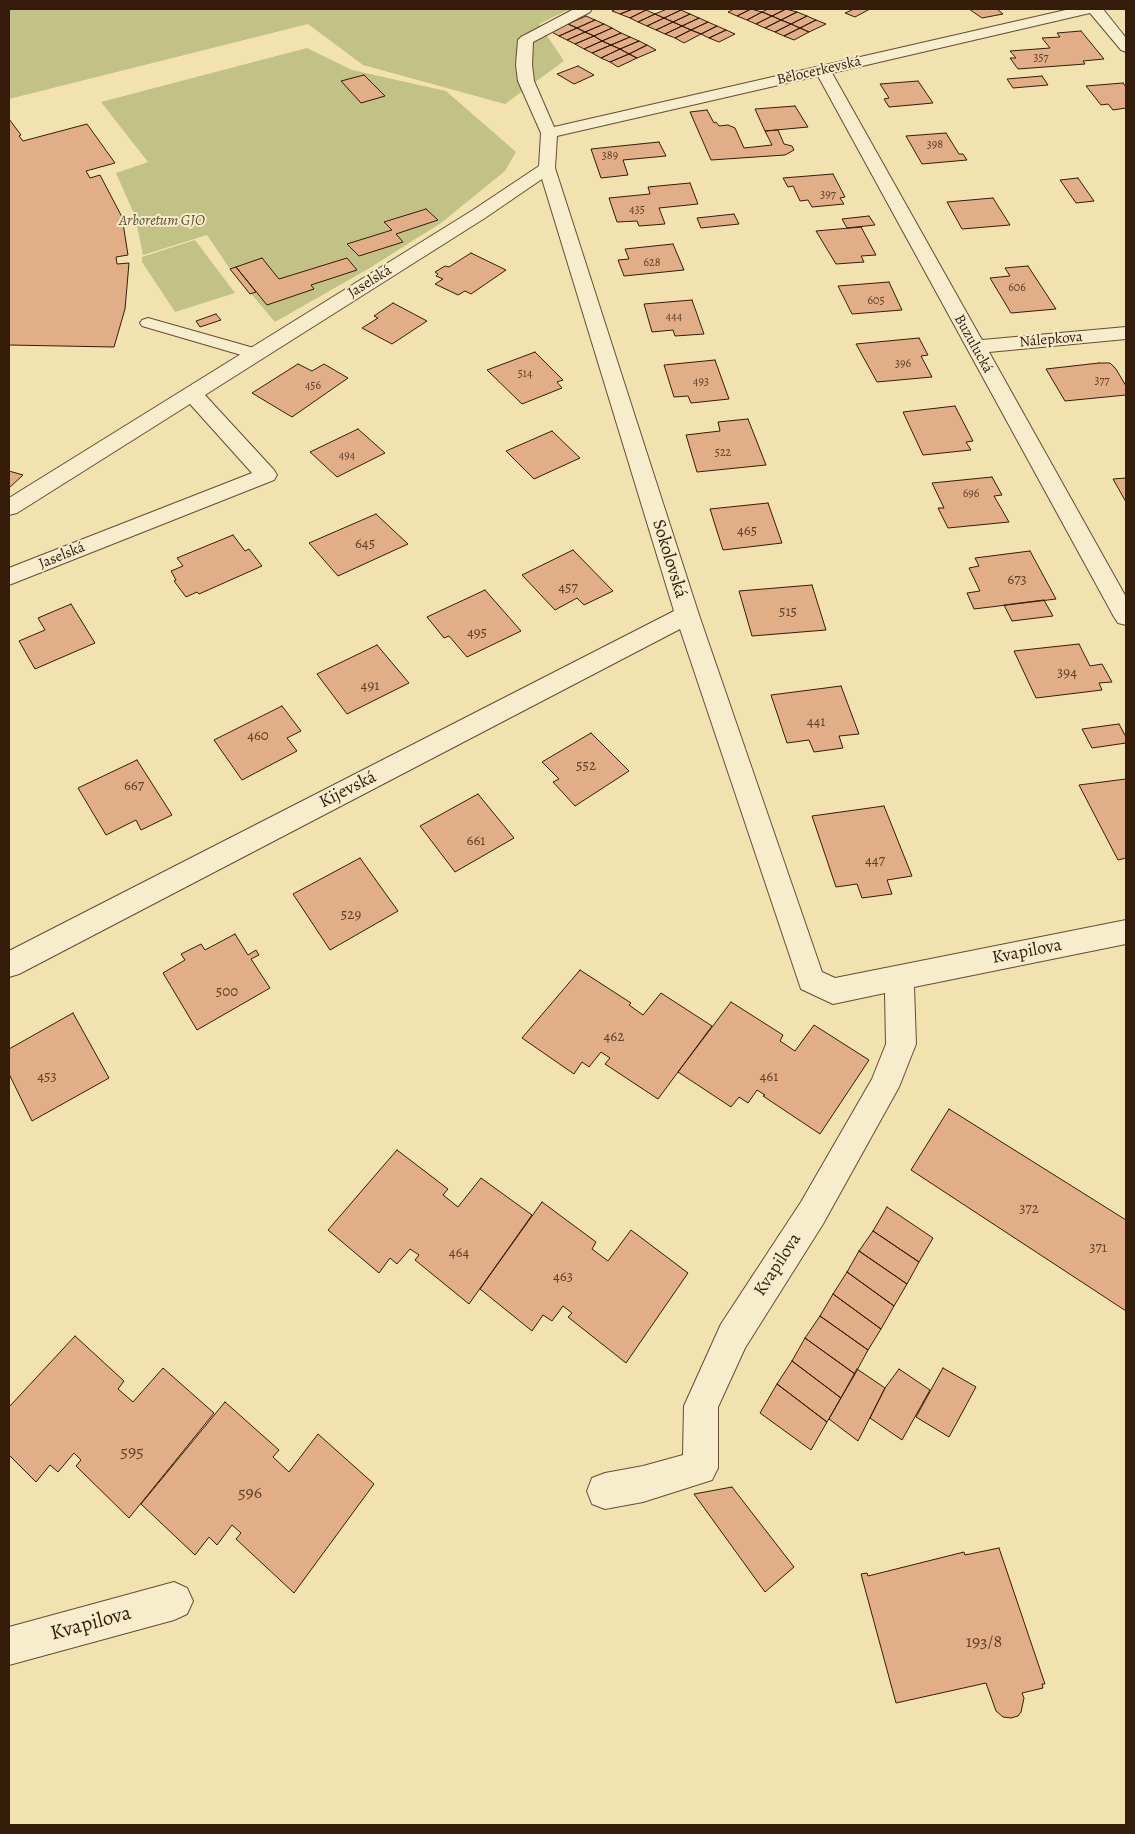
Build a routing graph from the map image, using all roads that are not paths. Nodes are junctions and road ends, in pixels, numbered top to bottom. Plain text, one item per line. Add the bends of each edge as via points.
1 (585, 9) edge
2 (1088, 9) edge
3 (1095, 9) edge
4 (1126, 47) edge
5 (823, 70) junction
6 (549, 133) junction
7 (547, 168) junction
8 (148, 323) dead end
9 (1126, 333) edge
10 (975, 347) junction
11 (256, 354) junction
12 (193, 394) junction
13 (9, 508) edge
14 (9, 577) edge
15 (687, 614) junction
16 (1126, 617) edge
17 (1126, 932) edge
18 (9, 965) edge
19 (899, 978) junction
20 (811, 980) joint
21 (605, 1491) dead end
22 (174, 1601) dead end
23 (9, 1646) edge

1 - 6 street via 526,40 526,82
2 - 5 street, Bělocerkevská
3 - 4 street
5 - 6 street, Bělocerkevská
5 - 10 street, Buzulucká
6 - 7 street, Sokolovská
7 - 11 street, Jaselská
7 - 15 street, Sokolovská
8 - 11 lane
9 - 10 street, Nálepkova
10 - 16 street, Buzulucká
11 - 12 street, Jaselská
12 - 13 street, Jaselská
12 - 14 street, Jaselská via 266,475
15 - 18 street, Kijevská
15 - 20 street, Sokolovská
17 - 19 street, Kvapilova
19 - 20 street, Kvapilova via 833,991
19 - 21 street, Kvapilova via 902,1044 884,1088 812,1213 734,1336 701,1406 700,1468
22 - 23 street, Kvapilova

